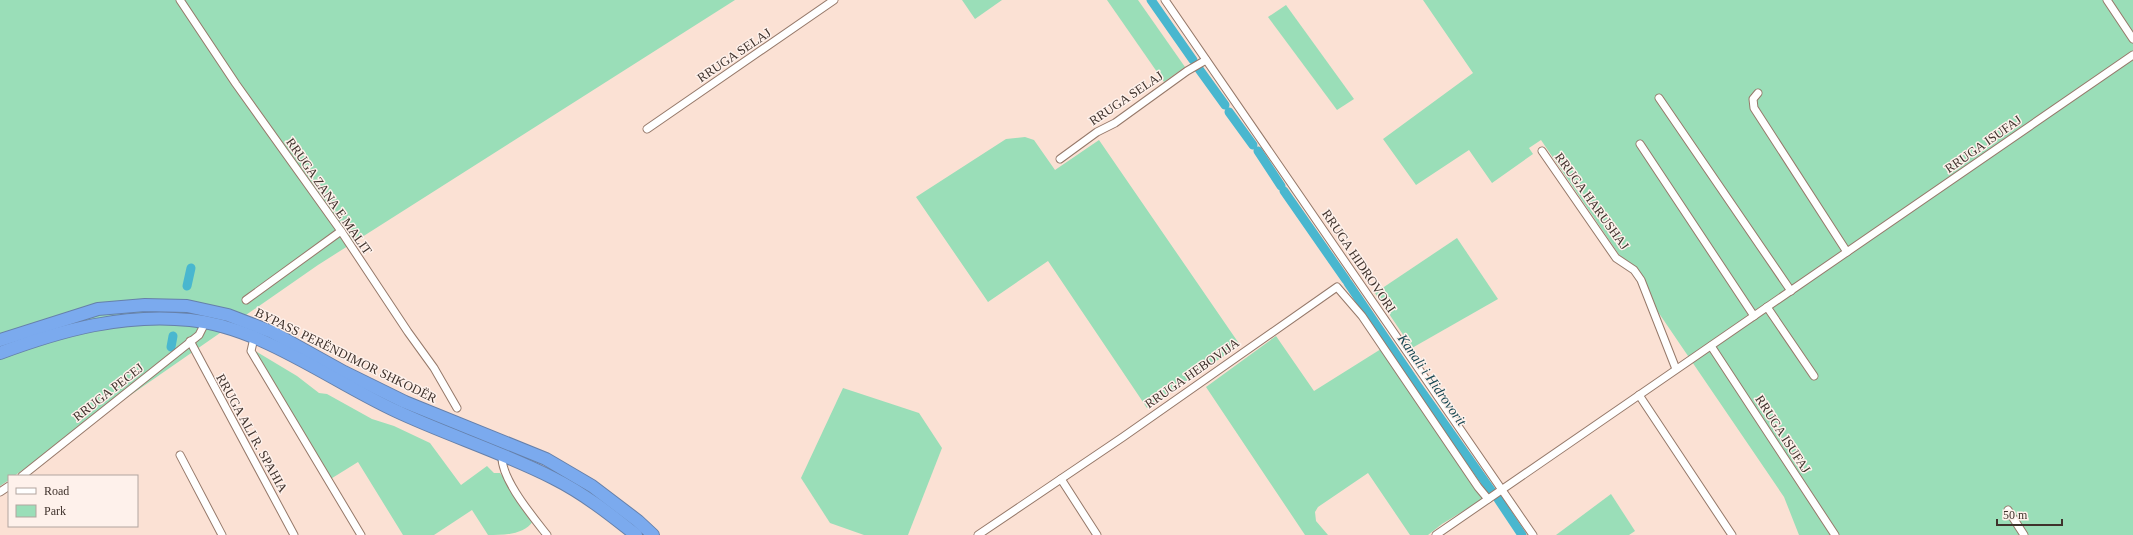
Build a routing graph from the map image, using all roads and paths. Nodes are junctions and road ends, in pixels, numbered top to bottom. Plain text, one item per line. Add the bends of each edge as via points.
1 (180, 0) edge
2 (834, 0) edge
3 (1165, 0) edge
4 (2107, 0) edge
5 (2133, 39) edge
6 (2133, 55) edge
7 (1206, 60) junction
8 (1758, 92) dead end
9 (1659, 98) dead end
10 (647, 129) dead end
11 (1640, 144) dead end
12 (1542, 151) dead end
13 (1060, 158) dead end
14 (341, 231) junction
15 (1847, 252) junction
16 (1791, 290) junction
17 (246, 300) dead end
18 (1767, 307) junction
19 (1754, 316) junction
20 (205, 323) junction
21 (254, 338) junction
22 (0, 340) edge
23 (190, 341) junction
24 (1711, 346) junction
25 (0, 353) edge
26 (1676, 370) junction
27 (1814, 376) dead end
28 (1639, 395) junction
29 (457, 408) dead end
30 (180, 455) dead end
31 (502, 455) junction
32 (23, 475) edge
33 (1061, 479) junction
34 (1502, 489) junction
35 (1488, 499) junction
36 (2008, 510) dead end
37 (222, 535) edge
38 (294, 535) edge
39 (361, 535) edge
40 (547, 535) edge
41 (636, 535) edge
42 (653, 535) edge
43 (978, 535) edge
44 (1097, 535) edge
45 (1436, 535) edge
46 (1533, 535) edge
47 (1732, 535) edge
48 (1835, 535) edge
49 (2024, 535) edge

1 - 14 street, RRUGA ZANA E MALIT via 236,84
2 - 10 street, RRUGA SELAJ
3 - 7 street, RRUGA HIDROVORI
4 - 5 street
6 - 15 street, RRUGA ISUFAJ
7 - 13 street, RRUGA SELAJ
7 - 34 street, RRUGA HIDROVORI
8 - 15 street via 1753,99 1754,108
9 - 16 street
11 - 19 street
12 - 26 street, RRUGA HARUSHAJ via 1616,258 1634,270 1641,280
14 - 17 street
14 - 29 street, RRUGA ZANA E MALIT via 434,368
15 - 16 street, RRUGA ISUFAJ
16 - 18 street, RRUGA ISUFAJ
18 - 19 street, RRUGA ISUFAJ
18 - 27 street
19 - 24 street, RRUGA ISUFAJ
20 - 21 highway, BYPASS PERËNDIMOR SHKODËR
20 - 23 street, RRUGA PECEJ via 199,334
20 - 25 highway, BYPASS PERËNDIMOR SHKODËR via 144,318 110,321 70,330
21 - 31 highway, BYPASS PERËNDIMOR SHKODËR via 396,412
21 - 39 street via 251,351
22 - 42 highway, BYPASS PERËNDIMOR SHKODËR via 98,309 145,305 187,306 228,315 272,332 405,402 546,459 592,486
23 - 32 street, RRUGA PECEJ
23 - 38 street, RRUGA ALI R. SPAHIA
24 - 26 street, RRUGA ISUFAJ
24 - 48 street, RRUGA ISUFAJ
26 - 28 street, RRUGA ISUFAJ
28 - 34 street, RRUGA ISUFAJ
28 - 47 street
30 - 37 street
31 - 40 street via 501,461 505,472
31 - 41 highway, BYPASS PERËNDIMOR SHKODËR via 569,487
33 - 35 street, RRUGA HEBOVIJA via 1337,287 1362,316
33 - 43 street, RRUGA HEBOVIJA
33 - 44 street
34 - 35 street, RRUGA ISUFAJ
34 - 46 street, RRUGA HIDROVORI
35 - 45 street, RRUGA ISUFAJ
36 - 49 street

